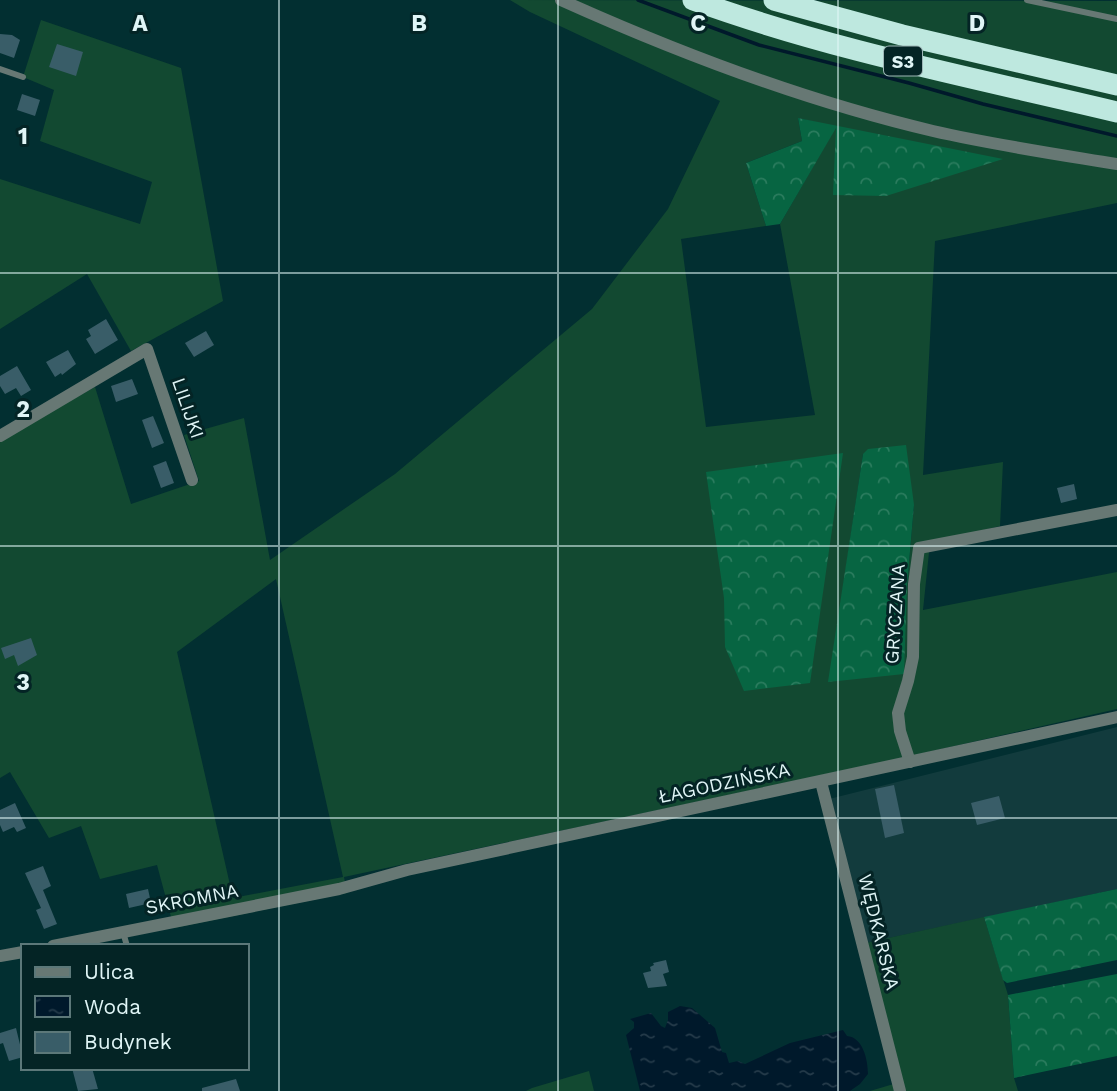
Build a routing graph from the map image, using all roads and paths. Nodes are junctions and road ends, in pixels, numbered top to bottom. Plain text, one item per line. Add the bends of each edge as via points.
1 (561, 0) edge
2 (693, 0) edge
3 (774, 0) edge
4 (1027, 0) edge
5 (1117, 19) edge
6 (0, 69) edge
7 (23, 77) dead end
8 (1117, 85) edge
9 (1117, 112) edge
10 (1117, 164) edge
11 (0, 436) edge
12 (192, 480) dead end
13 (1117, 510) edge
14 (1117, 717) edge
15 (910, 762) junction
16 (821, 782) junction
17 (339, 888) joint
18 (123, 932) junction
19 (63, 944) edge
20 (126, 944) edge
21 (21, 951) edge
22 (0, 956) edge
23 (900, 1091) edge

1 - 10 street via 756,79 854,110 933,131
2 - 9 highway, S3 via 840,46
3 - 8 highway, S3 via 891,33
4 - 5 lane
6 - 7 lane
11 - 12 street, LILIJKI via 147,349
13 - 15 street, GRYCZANA via 919,548 913,657 898,713
14 - 15 street, ŁAGODZIŃSKA
15 - 16 street, ŁAGODZIŃSKA
16 - 17 street, ŁAGODZIŃSKA
16 - 23 street, WĘDKARSKA
17 - 18 street, SKROMNA
18 - 19 street, SKROMNA
18 - 20 lane
21 - 22 street

